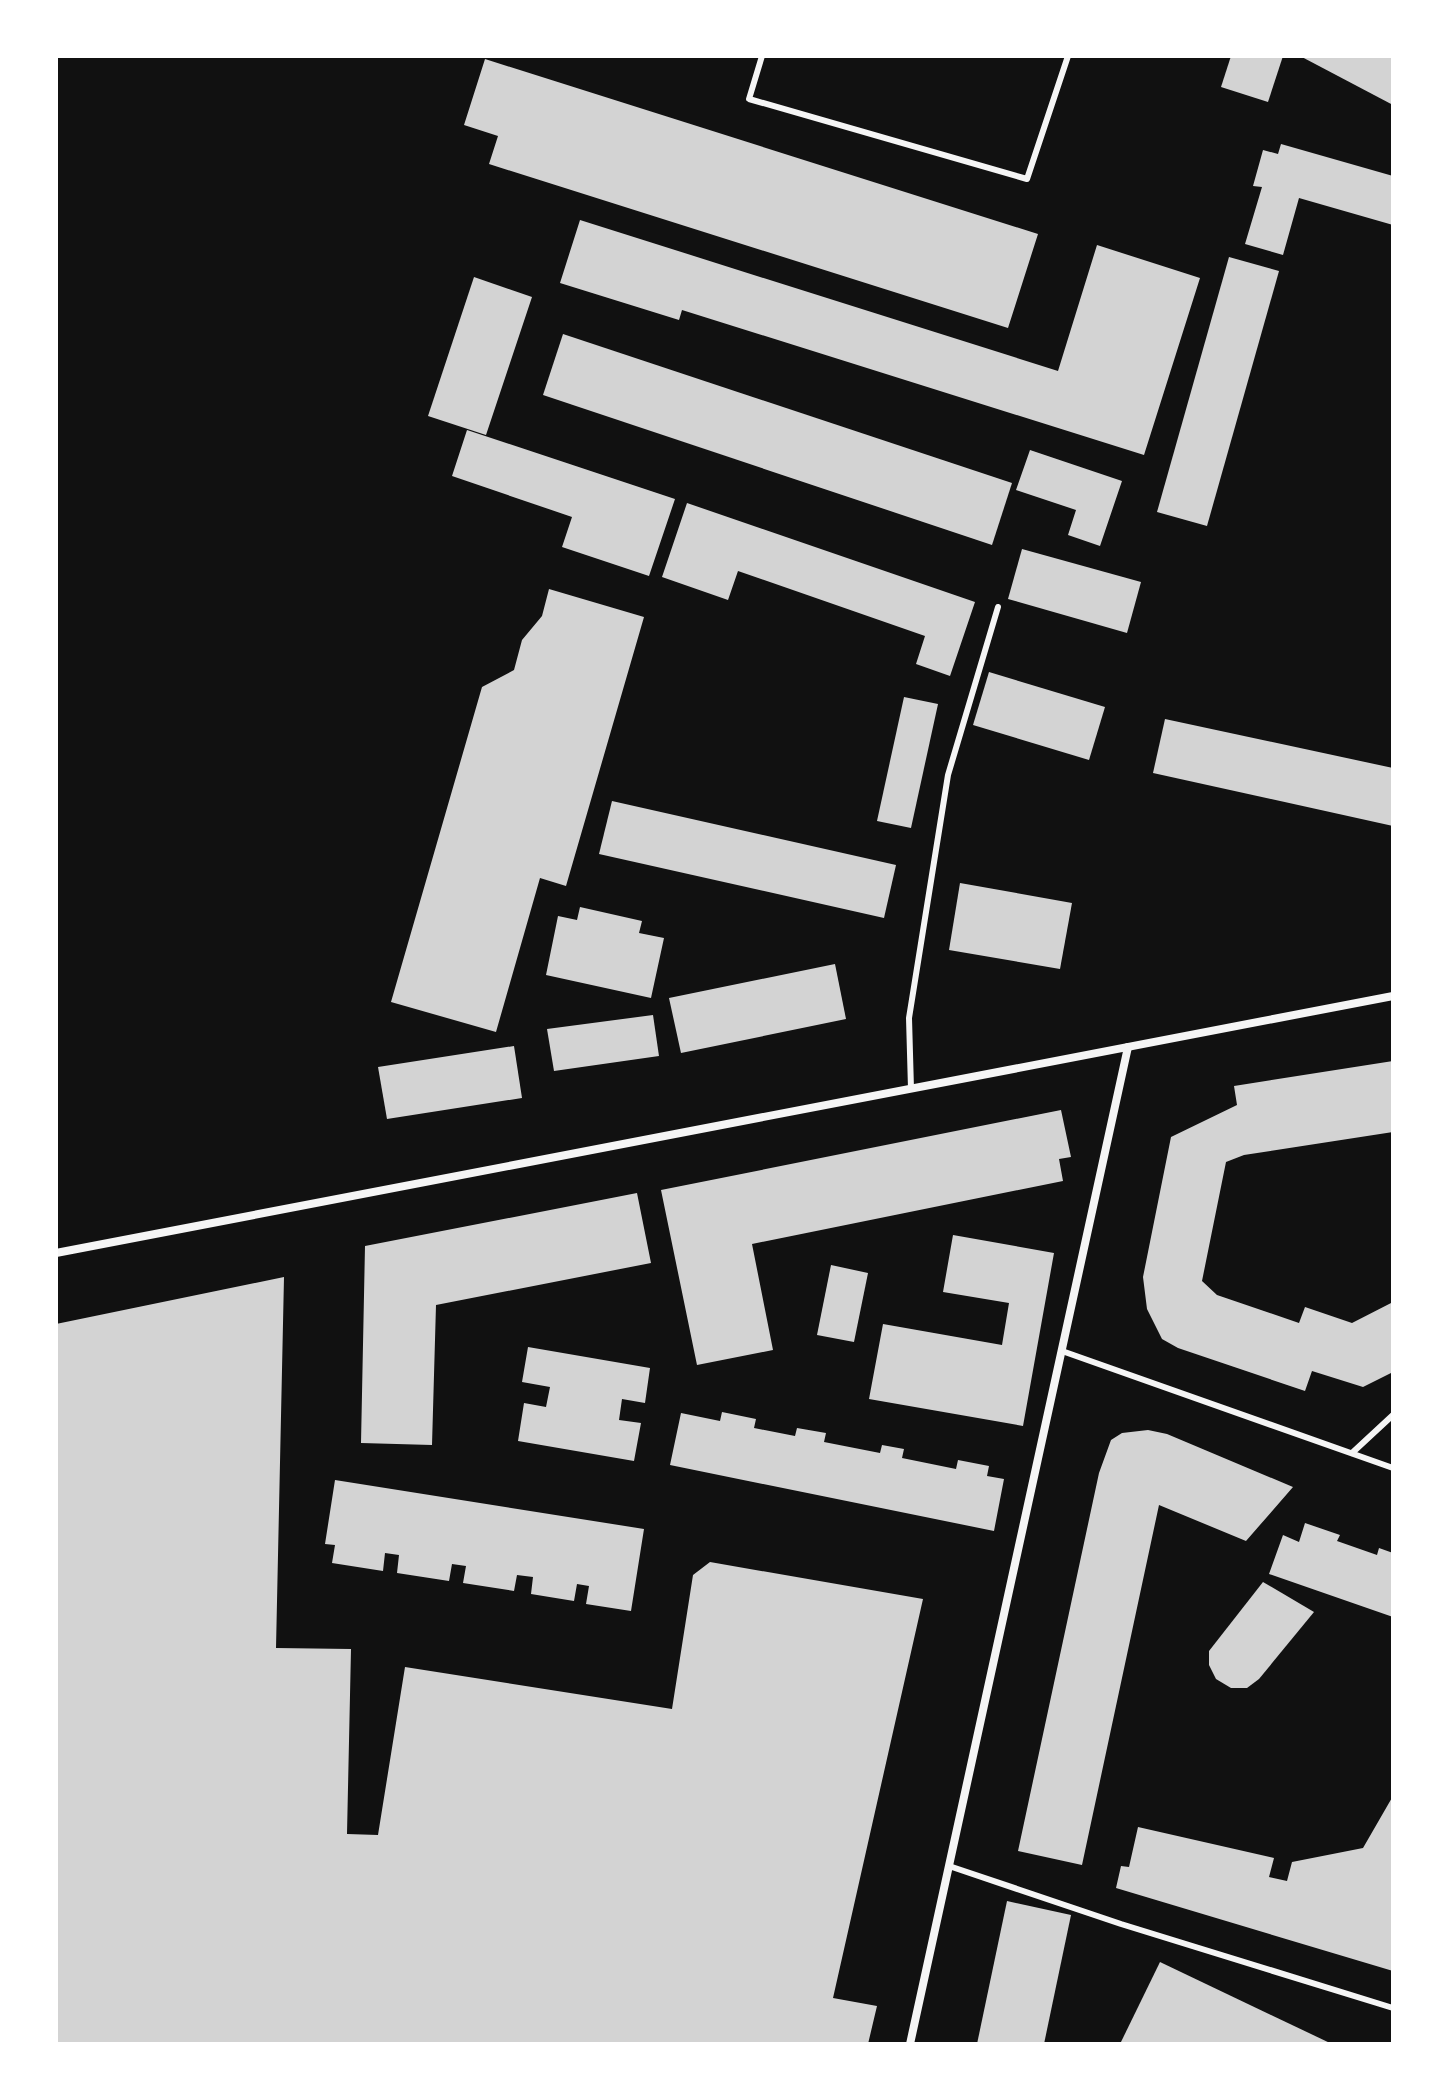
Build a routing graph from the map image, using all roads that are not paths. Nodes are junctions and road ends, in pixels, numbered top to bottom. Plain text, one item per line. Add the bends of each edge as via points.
1 (762, 56) edge
2 (1068, 56) edge
3 (998, 607) dead end
4 (1393, 996) edge
5 (1128, 1047) junction
6 (911, 1089) junction
7 (56, 1253) edge
8 (1062, 1351) junction
9 (1393, 1415) edge
10 (1352, 1453) junction
11 (1393, 1468) edge
12 (949, 1866) junction
13 (1393, 2008) edge
14 (910, 2044) edge

1 - 2 lane via 749,99 1027,179
3 - 6 lane via 948,775 909,1018
4 - 5 street
5 - 6 street
5 - 8 street
6 - 7 street
8 - 10 lane
8 - 12 street
9 - 10 lane
10 - 11 lane
12 - 13 lane
12 - 14 street

